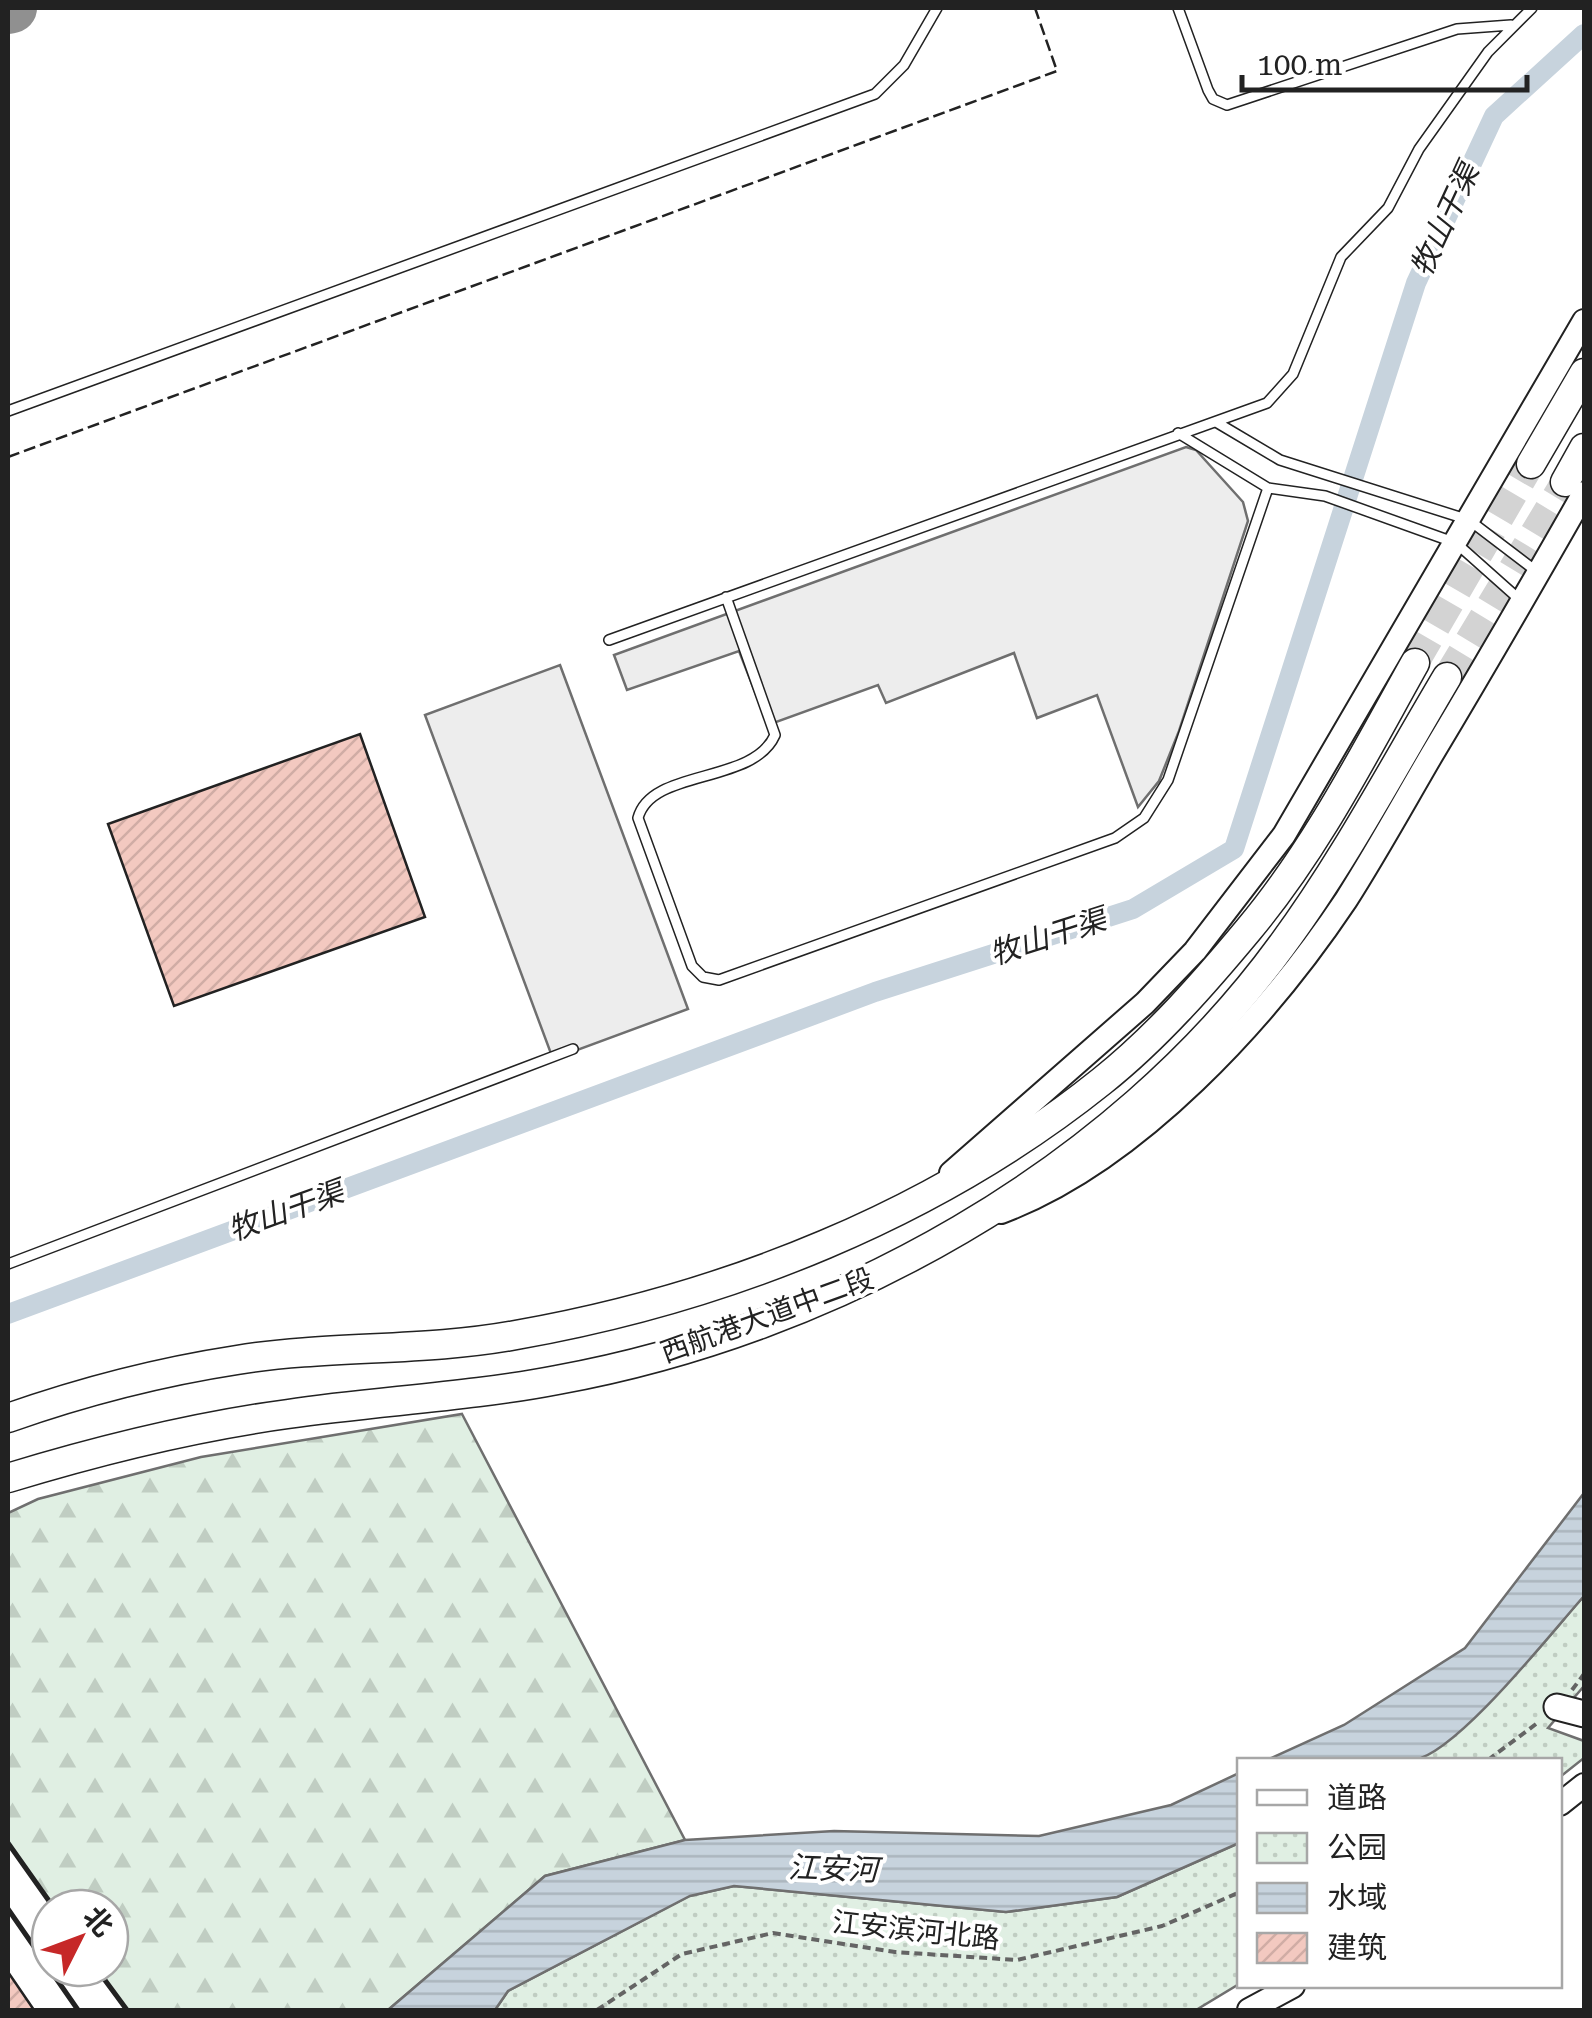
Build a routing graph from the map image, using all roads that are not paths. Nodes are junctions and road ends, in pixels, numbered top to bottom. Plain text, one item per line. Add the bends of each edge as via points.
1 (937, 8) edge
2 (1178, 8) edge
3 (1532, 8) edge
4 (1511, 26) junction
5 (1584, 322) edge
6 (1584, 372) edge
7 (8, 411) edge
8 (1216, 422) junction
9 (1178, 434) junction
10 (1584, 448) edge
11 (1531, 464) tunnel mouth
12 (1268, 488) junction
13 (1575, 488) edge
14 (1469, 520) junction
15 (1456, 543) junction
16 (1539, 573) junction
17 (726, 597) junction
18 (1522, 602) junction
19 (609, 640) dead end
20 (1415, 663) tunnel mouth
21 (1448, 677) tunnel mouth
22 (573, 1049) dead end
23 (930, 1192) junction
24 (979, 1220) junction
25 (8, 1264) edge
26 (8, 1418) edge
27 (8, 1478) edge
28 (1557, 1707) dead end
29 (1584, 1714) edge
30 (1584, 1785) edge
31 (1562, 1802) edge
32 (1289, 1988) edge
33 (1250, 2010) edge

1 - 7 lane via 904,66 875,94
2 - 4 lane via 1212,99 1227,106 1443,32
3 - 4 lane
4 - 8 lane via 1419,149 1388,208 1341,258 1287,382 1267,402
5 - 14 street
6 - 11 main road
8 - 9 lane
8 - 14 lane via 1280,460
9 - 12 lane
9 - 17 lane
10 - 13 main road
12 - 15 lane via 1325,496
12 - 17 lane via 1168,780 1144,818 1115,838 718,980 692,966 638,818 654,796 758,758 776,735
13 - 16 street
14 - 15 street
14 - 16 lane
15 - 18 lane
15 - 23 street via 1284,836 1241,895 1145,1003
16 - 18 street
17 - 19 lane
18 - 24 street via 1345,900 1238,1034 1169,1103 1096,1162 1036,1199
20 - 23 main road, 西航港大道中二段 via 1318,833 1251,927 1180,1006 1105,1078 1031,1134
21 - 24 main road, 西航港大道中二段 via 1282,945 1206,1036 1096,1134
22 - 25 lane
23 - 26 main road, 西航港大道中二段 via 798,1258 642,1307 514,1336 240,1359 80,1393
24 - 27 main road, 西航港大道中二段 via 860,1286 691,1348 557,1380 285,1414 114,1445
28 - 29 main road
30 - 31 street
32 - 33 street

